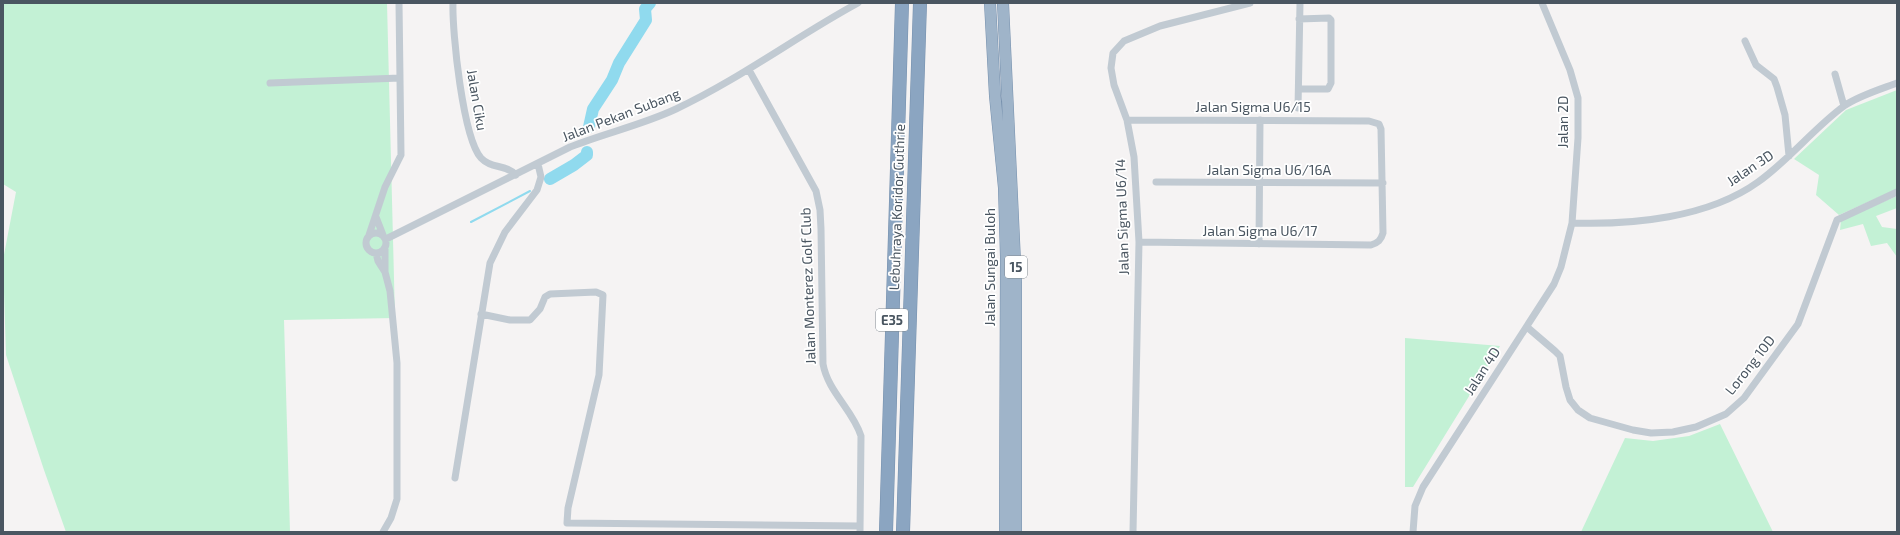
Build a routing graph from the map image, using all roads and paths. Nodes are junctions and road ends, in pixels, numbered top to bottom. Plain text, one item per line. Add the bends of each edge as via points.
1 (399, 3) edge
2 (453, 3) edge
3 (858, 3) edge
4 (902, 3) edge
5 (920, 3) edge
6 (1003, 3) edge
7 (1250, 3) edge
8 (1300, 3) edge
9 (1542, 3) edge
10 (990, 4) edge
11 (1299, 19) junction
12 (1745, 41) dead end
13 (749, 70) junction
14 (1835, 74) dead end
15 (400, 78) junction
16 (270, 83) dead end
17 (1897, 83) edge
18 (1299, 89) junction
19 (1844, 106) junction
20 (1298, 108) dead end
21 (1127, 120) junction
22 (1260, 120) junction
23 (1789, 156) junction
24 (538, 164) junction
25 (516, 175) junction
26 (1156, 182) dead end
27 (1260, 183) junction
28 (1383, 183) junction
29 (1897, 192) edge
30 (376, 217) junction
31 (1572, 222) junction
32 (369, 234) junction
33 (385, 237) junction
34 (1138, 242) junction
35 (1260, 244) junction
36 (385, 249) junction
37 (376, 253) junction
38 (385, 272) junction
39 (481, 314) junction
40 (1527, 327) junction
41 (455, 478) dead end
42 (860, 529) edge
43 (383, 532) edge
44 (886, 532) edge
45 (903, 532) edge
46 (1005, 532) edge
47 (1016, 532) edge
48 (1134, 532) edge
49 (1414, 532) edge

1 - 15 street
2 - 25 street, Jalan Ciku via 455,47 470,139 487,164 507,168
3 - 13 street, Jalan Pekan Subang
4 - 44 highway, Lebuhraya Koridor Guthrie / E35
5 - 45 highway, Lebuhraya Koridor Guthrie / E35
6 - 47 highway, Jalan Sungai Buloh / 15 via 1016,283
7 - 21 street, Jalan Sigma U6/14 via 1160,26 1124,40 1113,53 1111,68 1114,85
8 - 11 street
9 - 31 street, Jalan 2D via 1569,67 1578,98
10 - 46 highway, Jalan Sungai Buloh / 15 via 1004,188 1006,257
11 - 18 street
11 - 18 street via 1331,20 1331,86
12 - 23 street via 1756,65 1774,79 1785,114
13 - 24 street, Jalan Pekan Subang via 676,109 599,135
13 - 42 street, Jalan Monterez Golf Club via 816,190 821,229 823,364 828,381 861,436
14 - 19 street
15 - 16 street
15 - 30 street via 401,155 385,187
17 - 19 street, Jalan 3D
18 - 20 street
19 - 23 street, Jalan 3D
21 - 22 street, Jalan Sigma U6/15
21 - 34 street, Jalan Sigma U6/14 via 1134,157
22 - 27 street
22 - 28 street, Jalan Sigma U6/15 via 1369,120 1379,124
23 - 31 street, Jalan 3D via 1758,182 1705,208 1675,216 1610,223
24 - 25 street, Jalan Pekan Subang
24 - 39 street via 541,177 537,190 505,232 493,256
25 - 33 street, Jalan Pekan Subang
26 - 27 street, Jalan Sigma U6/16A
27 - 28 street, Jalan Sigma U6/16A
27 - 35 street
28 - 35 street, Jalan Sigma U6/17 via 1383,233 1380,241 1371,245
29 - 40 street, Lorong 10D via 1837,220 1798,324 1744,398 1717,419 1673,432 1651,433 1590,418 1578,410 1570,400 1560,356
30 - 32 street
30 - 33 street
31 - 40 street, Jalan 4D via 1554,284
32 - 33 street via 374,232
32 - 37 street via 365,244 371,252
33 - 36 street
34 - 35 street, Jalan Sigma U6/17
34 - 48 street, Jalan Sigma U6/14
36 - 37 street
36 - 38 street
37 - 38 street
38 - 43 street via 390,291 397,363 398,498
39 - 41 street
39 - 42 street via 510,320 530,320 540,309 545,297 550,294 596,292 603,295 599,375 568,508 567,523
40 - 49 street, Jalan 4D via 1423,486 1415,506

